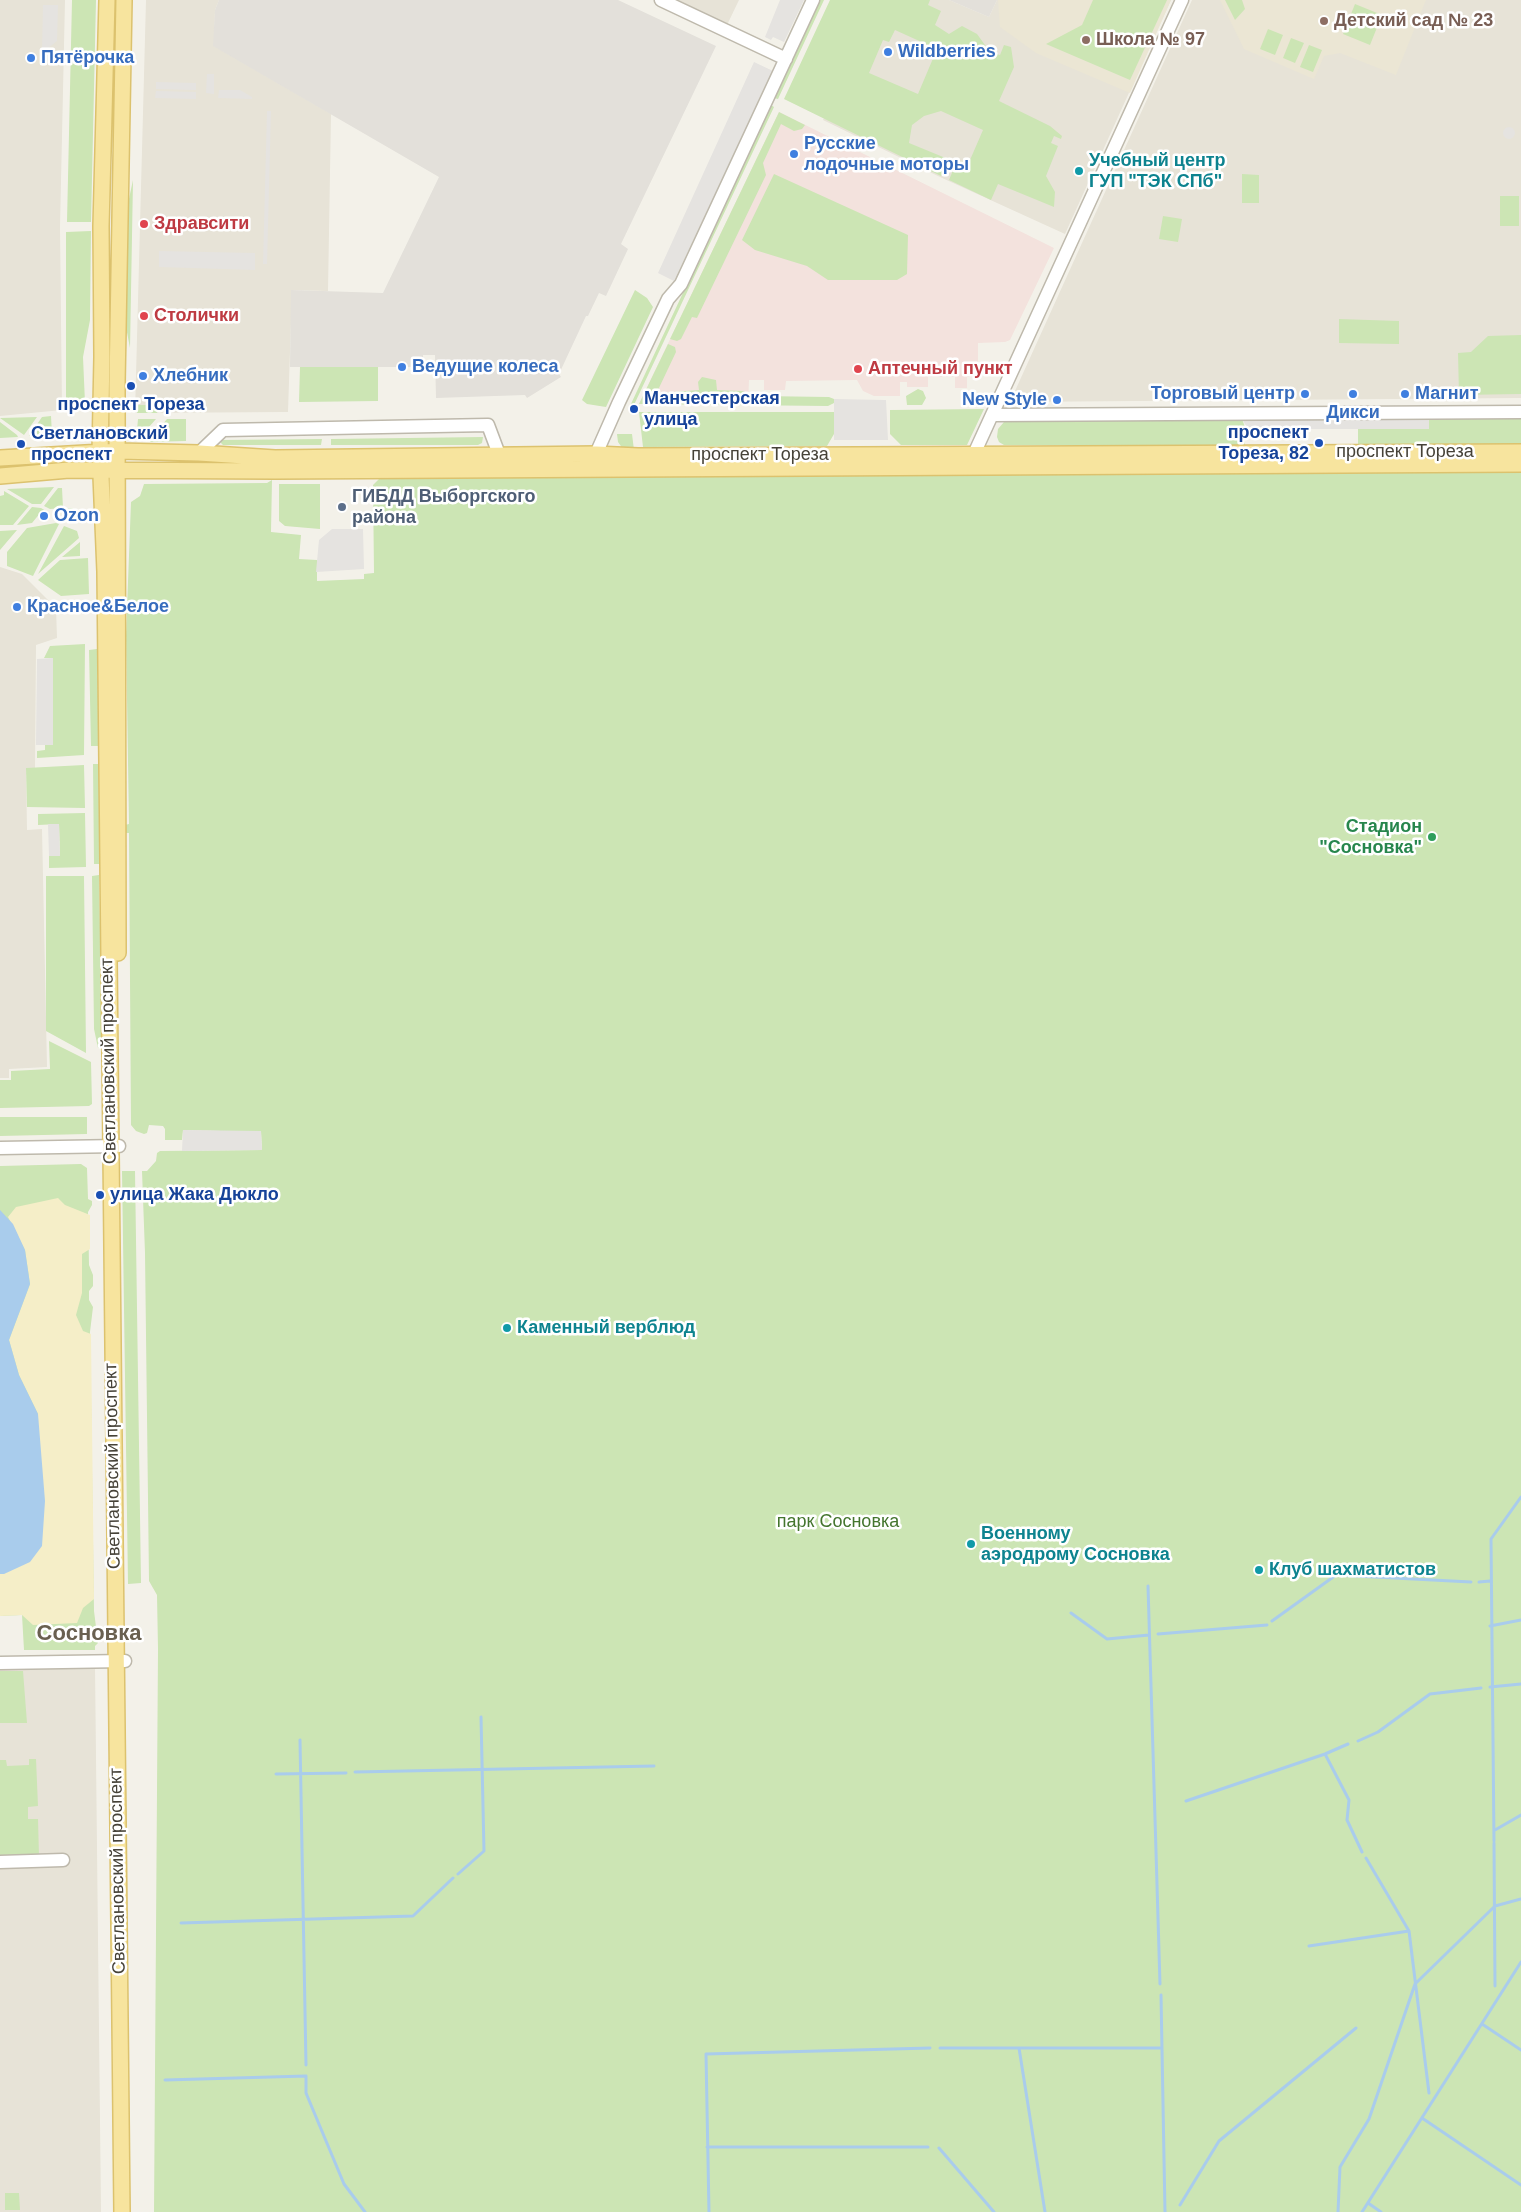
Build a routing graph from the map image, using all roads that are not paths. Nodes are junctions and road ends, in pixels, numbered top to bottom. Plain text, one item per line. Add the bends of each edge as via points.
1 (106, 0) edge
2 (124, 0) edge
3 (661, 0) edge
4 (813, 0) edge
5 (1182, 0) edge
6 (786, 59) junction
7 (1521, 412) edge
8 (992, 415) junction
9 (119, 451) junction
10 (100, 452) junction
11 (1521, 452) edge
12 (199, 453) junction
13 (974, 454) junction
14 (500, 456) junction
15 (2, 457) edge
16 (596, 461) junction
17 (1521, 464) edge
18 (118, 470) junction
19 (101, 471) junction
20 (0, 476) edge
21 (114, 1146) junction
22 (0, 1148) edge
23 (120, 1661) junction
24 (0, 1663) edge
25 (63, 1860) dead end
26 (0, 1862) edge
27 (122, 2212) edge
28 (132, 2212) edge

1 - 10 main road, Светлановский проспект
2 - 9 main road, Светлановский проспект
3 - 6 street
4 - 6 street
5 - 8 street
6 - 16 street via 680,284 668,299
7 - 8 street
8 - 13 street
9 - 10 main road, проспект Тореза
9 - 12 main road, проспект Тореза
9 - 18 main road, Светлановский проспект
10 - 15 main road, проспект Тореза
10 - 19 main road, Светлановский проспект
11 - 13 main road, проспект Тореза
12 - 14 main road, проспект Тореза via 275,458
12 - 14 street via 223,430 488,425
13 - 16 main road, проспект Тореза via 648,456
14 - 16 main road, проспект Тореза
16 - 17 main road, проспект Тореза
16 - 18 main road, проспект Тореза
18 - 19 main road, проспект Тореза
18 - 21 main road, Светлановский проспект
19 - 20 main road, проспект Тореза via 69,470
19 - 21 main road, Светлановский проспект
21 - 22 street
21 - 23 main road, Светлановский проспект
23 - 24 street
23 - 27 main road, Светлановский проспект
23 - 28 main road, Светлановский проспект
25 - 26 street

